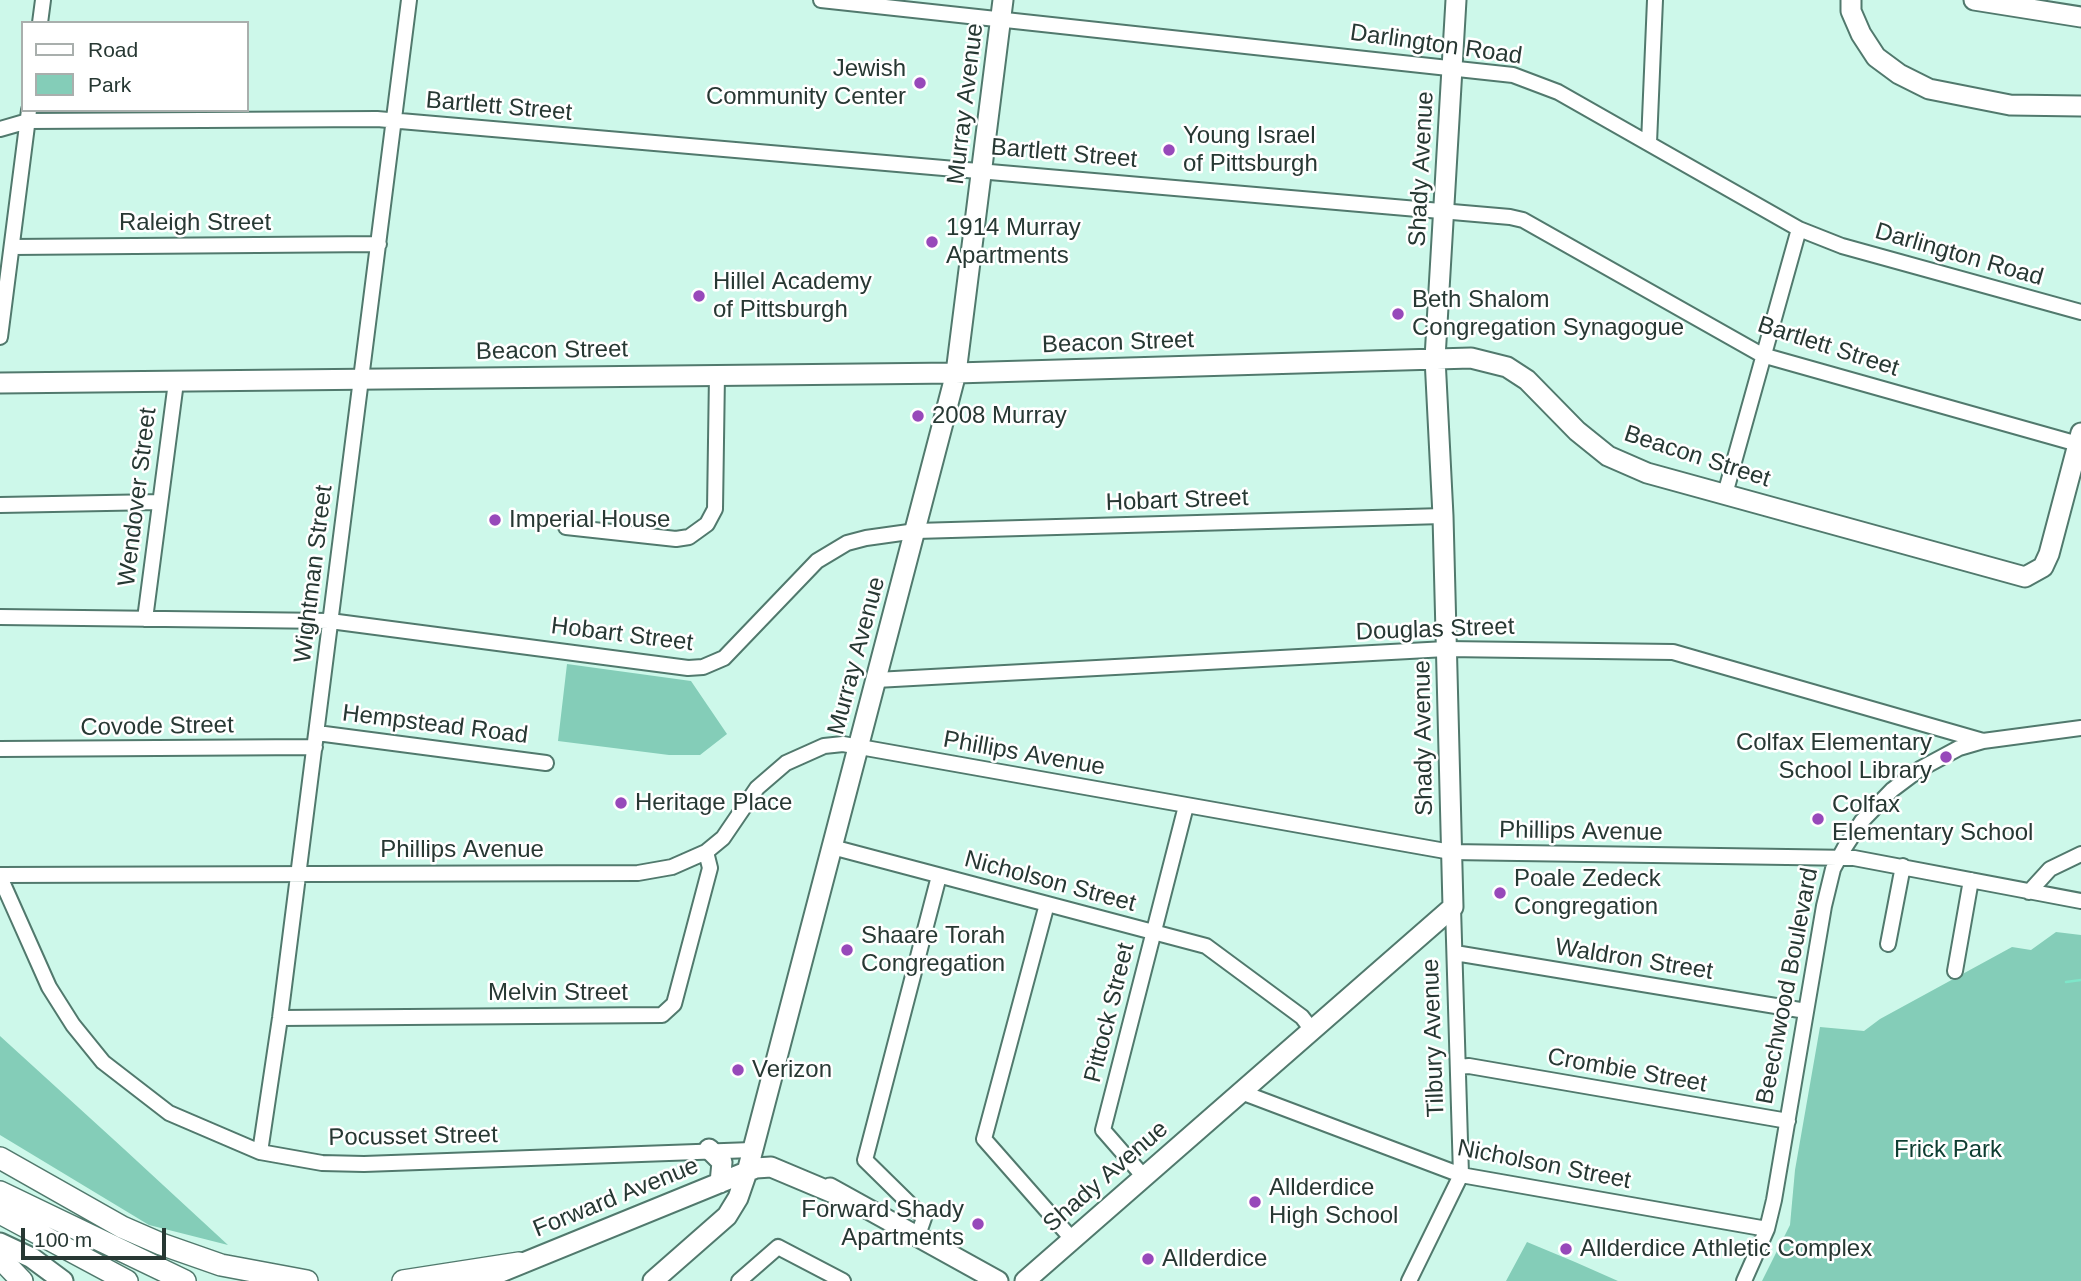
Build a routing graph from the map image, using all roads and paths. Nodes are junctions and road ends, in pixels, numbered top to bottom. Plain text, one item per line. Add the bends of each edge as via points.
1 (43, 0) edge
2 (409, 0) edge
3 (821, 0) edge
4 (1456, 0) edge
5 (1655, 0) edge
6 (1851, 0) edge
7 (1974, 0) edge
8 (1002, 9) edge
9 (2081, 17) edge
10 (40, 21) edge
11 (1453, 67) junction
12 (2081, 106) edge
13 (28, 116) edge
14 (394, 120) junction
15 (0, 129) edge
16 (1649, 143) junction
17 (983, 170) junction
18 (1444, 209) junction
19 (1800, 229) junction
20 (379, 244) junction
21 (12, 247) junction
22 (2081, 312) edge
23 (0, 337) edge
24 (1762, 355) junction
25 (1435, 358) junction
26 (956, 373) junction
27 (717, 374) junction
28 (363, 379) junction
29 (176, 382) junction
30 (0, 383) edge
31 (2079, 439) edge
32 (1725, 494) junction
33 (159, 502) junction
34 (0, 505) edge
35 (1443, 516) junction
36 (566, 527) dead end
37 (916, 531) junction
38 (0, 617) edge
39 (145, 619) junction
40 (330, 621) junction
41 (1446, 649) junction
42 (876, 680) junction
43 (2081, 728) edge
44 (316, 740) junction
45 (1983, 741) junction
46 (857, 747) junction
47 (0, 750) edge
48 (546, 763) dead end
49 (1186, 806) junction
50 (832, 847) junction
51 (706, 852) junction
52 (1451, 852) junction
53 (2081, 854) edge
54 (1839, 858) junction
55 (1903, 866) junction
56 (298, 873) junction
57 (0, 876) edge
58 (939, 876) junction
59 (1971, 880) junction
60 (2029, 892) junction
61 (2081, 901) edge
62 (1047, 904) junction
63 (1453, 907) junction
64 (1154, 933) junction
65 (1888, 944) dead end
66 (1455, 953) junction
67 (1955, 971) dead end
68 (1806, 1011) junction
69 (281, 1018) junction
70 (1312, 1030) junction
71 (1458, 1067) junction
72 (1241, 1092) junction
73 (1788, 1121) junction
74 (709, 1149) junction
75 (260, 1152) junction
76 (763, 1157) junction
77 (0, 1158) edge
78 (747, 1172) junction
79 (1461, 1175) junction
80 (1144, 1177) junction
81 (0, 1184) edge
82 (720, 1184) junction
83 (0, 1192) edge
84 (0, 1213) edge
85 (54, 1216) junction
86 (1767, 1229) junction
87 (917, 1238) junction
88 (1072, 1240) junction
89 (0, 1243) edge
90 (0, 1258) edge
91 (519, 1263) junction
92 (62, 1279) edge
93 (22, 1281) edge
94 (127, 1281) edge
95 (185, 1281) edge
96 (307, 1281) edge
97 (403, 1281) edge
98 (454, 1281) edge
99 (479, 1281) edge
100 (653, 1281) edge
101 (739, 1281) edge
102 (843, 1281) edge
103 (998, 1281) edge
104 (1025, 1281) edge
105 (1409, 1281) edge
106 (1744, 1281) edge

1 - 10 street
2 - 14 street, Wightman Street
3 - 8 street, Darlington Road
4 - 11 main road, Shady Avenue
5 - 16 street
6 - 12 main road via 1861,34 1876,57 1929,89 2010,105
7 - 9 main road
8 - 11 street, Darlington Road
8 - 17 main road, Murray Avenue
11 - 16 street, Darlington Road via 1513,75 1558,92
11 - 18 main road, Shady Avenue
13 - 14 street, Bartlett Street
13 - 15 street, Bartlett Street
13 - 21 street
14 - 17 street, Bartlett Street
14 - 20 street, Wightman Street
16 - 19 street, Darlington Road
17 - 18 street, Bartlett Street
17 - 26 main road, Murray Avenue
18 - 24 street, Bartlett Street via 1524,220
18 - 25 main road, Shady Avenue
19 - 22 street, Darlington Road via 1842,246
19 - 24 street
20 - 21 street, Raleigh Street
20 - 28 street, Wightman Street
21 - 23 street
24 - 31 street, Bartlett Street
24 - 32 street
25 - 26 main road, Beacon Street
25 - 32 main road, Beacon Street via 1471,358 1507,367 1608,456
25 - 35 main road, Shady Avenue
26 - 27 main road, Beacon Street
26 - 37 main road, Murray Avenue
27 - 28 main road, Beacon Street
27 - 36 street via 715,509 707,524 689,537 676,539
28 - 29 main road, Beacon Street
28 - 40 street, Wightman Street
29 - 30 main road, Beacon Street
29 - 33 street, Wendover Street
31 - 32 main road, Beacon Street via 2049,554 2043,567 2025,577
33 - 34 street
33 - 39 street, Wendover Street
35 - 37 street, Hobart Street
35 - 41 main road, Shady Avenue
37 - 40 street, Hobart Street via 866,538 830,552 809,568 724,658 704,667
37 - 42 main road, Murray Avenue
38 - 39 street, Hobart Street
39 - 40 street, Hobart Street
40 - 44 street, Wightman Street
41 - 42 street, Douglas Street
41 - 45 street, Douglas Street via 1673,652
41 - 52 main road, Shady Avenue
42 - 46 main road, Murray Avenue
43 - 45 street, Beechwood Boulevard
44 - 47 street, Covode Street
44 - 48 street, Hempstead Road
44 - 56 street, Wightman Street
45 - 54 street, Beechwood Boulevard via 1934,761 1892,790 1862,821
46 - 49 street, Phillips Avenue
46 - 50 main road, Murray Avenue
46 - 51 street, Phillips Avenue via 824,746 786,763 757,788 723,838
49 - 52 street, Phillips Avenue
49 - 64 street, Pittock Street
50 - 58 street, Nicholson Street
50 - 76 main road, Murray Avenue
51 - 56 street, Phillips Avenue via 672,867 638,873
51 - 69 street, Melvin Street via 710,867 674,1004 662,1014
52 - 54 street, Phillips Avenue
52 - 63 main road, Shady Avenue
53 - 60 street via 2050,869
54 - 55 street, Phillips Avenue
54 - 68 street, Beechwood Boulevard via 1824,906
55 - 59 street, Phillips Avenue
55 - 65 street
56 - 57 street, Phillips Avenue
56 - 69 street, Wightman Street
57 - 75 street, Pocusset Street via 49,986 103,1062 169,1113
58 - 62 street, Nicholson Street
58 - 87 street via 865,1160 923,1218
59 - 60 street, Phillips Avenue
59 - 67 street
60 - 61 street, Phillips Avenue
62 - 64 street, Nicholson Street
62 - 88 street via 985,1139
63 - 66 street, Tilbury Avenue
63 - 70 main road, Shady Avenue
64 - 70 street, Nicholson Street via 1206,946 1302,1017
64 - 80 street, Pittock Street via 1103,1130
66 - 68 street, Waldron Street
66 - 71 street, Tilbury Avenue
68 - 73 street, Beechwood Boulevard
69 - 75 street, Wightman Street
70 - 72 main road, Shady Avenue
71 - 73 street, Crombie Street
71 - 79 street, Tilbury Avenue
72 - 79 street, Nicholson Street
72 - 80 main road, Shady Avenue
73 - 86 street, Beechwood Boulevard
74 - 75 street, Pocusset Street via 364,1164 322,1163
74 - 76 street, Pocusset Street
74 - 82 main road via 722,1162
76 - 78 main road, Forward Avenue via 764,1166
76 - 87 main road via 818,1179
77 - 96 highway via 161,1244 221,1265
78 - 82 main road, Forward Avenue
78 - 100 main road via 727,1216
79 - 86 street, Nicholson Street
79 - 105 street, Tilbury Avenue
80 - 88 main road, Shady Avenue
81 - 85 highway
82 - 91 main road, Forward Avenue
83 - 85 highway
84 - 94 highway
85 - 95 highway
86 - 106 street, Beechwood Boulevard
87 - 103 main road
88 - 104 main road, Shady Avenue
89 - 92 main road
90 - 93 highway
91 - 97 highway
91 - 98 main road
91 - 99 main road, Forward Avenue
101 - 102 street via 778,1247

